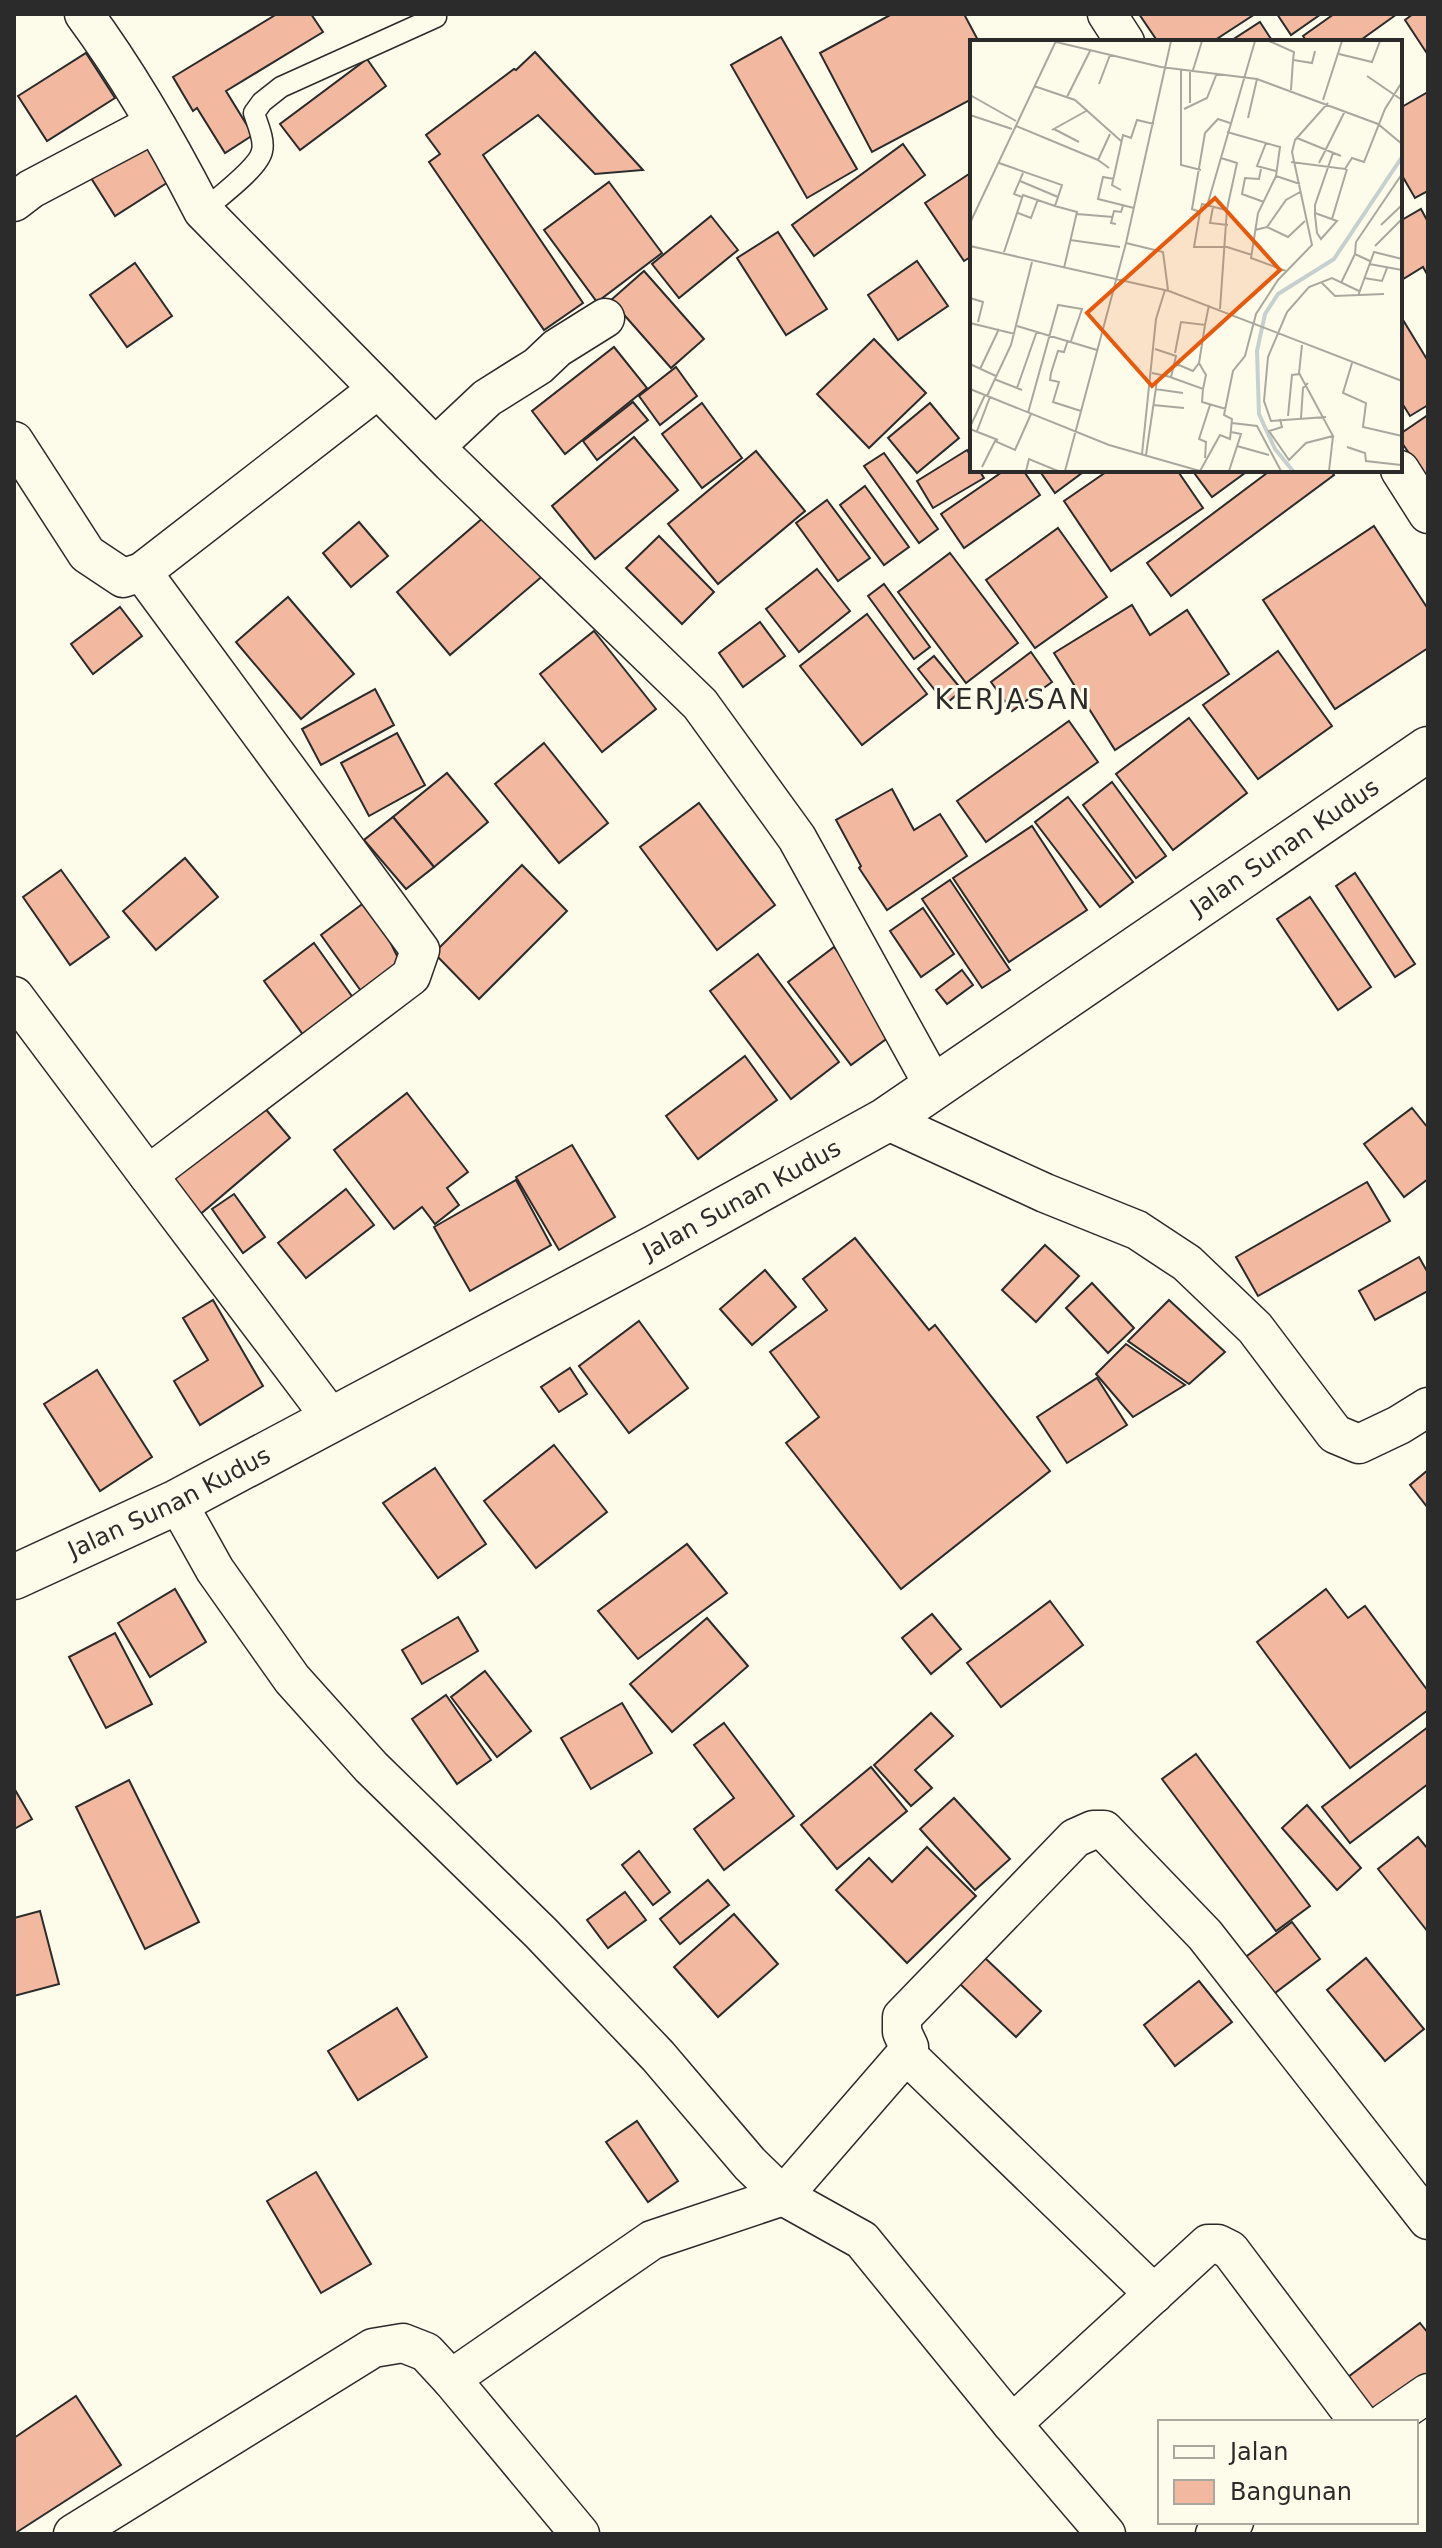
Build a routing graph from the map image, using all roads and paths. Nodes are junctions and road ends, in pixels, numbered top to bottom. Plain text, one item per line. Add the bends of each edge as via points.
1 (84, 14) edge
2 (1107, 14) edge
3 (436, 17) dead end
4 (1124, 40) edge
5 (154, 124) junction
6 (14, 202) edge
7 (203, 211) junction
8 (605, 318) dead end
9 (378, 389) junction
10 (435, 447) junction
11 (19, 459) edge
12 (1401, 472) edge
13 (1428, 514) edge
14 (142, 572) junction
15 (1428, 749) edge
16 (14, 996) edge
17 (935, 1088) junction
18 (886, 1120) junction
19 (148, 1175) junction
20 (1428, 1407) edge
21 (332, 1419) junction
22 (177, 1502) junction
23 (14, 1577) edge
24 (906, 2054) junction
25 (783, 2196) junction
26 (1428, 2220) edge
27 (1154, 2294) junction
28 (451, 2379) junction
29 (1428, 2393) edge
30 (1358, 2420) edge
31 (1389, 2420) edge
32 (1012, 2424) junction
33 (73, 2534) edge
34 (580, 2534) edge
35 (1106, 2534) edge

1 - 5 street
2 - 4 street
3 - 7 lane via 281,87 262,102 254,113 262,154
5 - 6 street
5 - 7 street
7 - 9 street
8 - 10 street via 487,398
9 - 10 street
9 - 14 street
10 - 17 street via 700,704 797,838
11 - 14 street via 87,554 123,578
12 - 13 street
14 - 19 street via 420,950 411,976
15 - 17 main road, Jalan Sunan Kudus
16 - 19 street
17 - 18 main road, Jalan Sunan Kudus
18 - 20 street via 1137,1230 1187,1263 1255,1328 1335,1434 1359,1444
18 - 21 main road, Jalan Sunan Kudus
19 - 21 street
21 - 22 main road, Jalan Sunan Kudus
22 - 23 main road, Jalan Sunan Kudus
22 - 25 street via 215,1570 292,1679 371,1767 658,2056
24 - 25 street
24 - 26 street via 902,2017 1075,1838 1104,1830 1205,1935
24 - 27 street
25 - 28 street via 652,2240
25 - 32 street via 862,2240
27 - 30 street via 1208,2244 1230,2250
27 - 32 street
28 - 33 street via 426,2352 403,2343 373,2348
28 - 34 street
29 - 31 street
32 - 35 street

